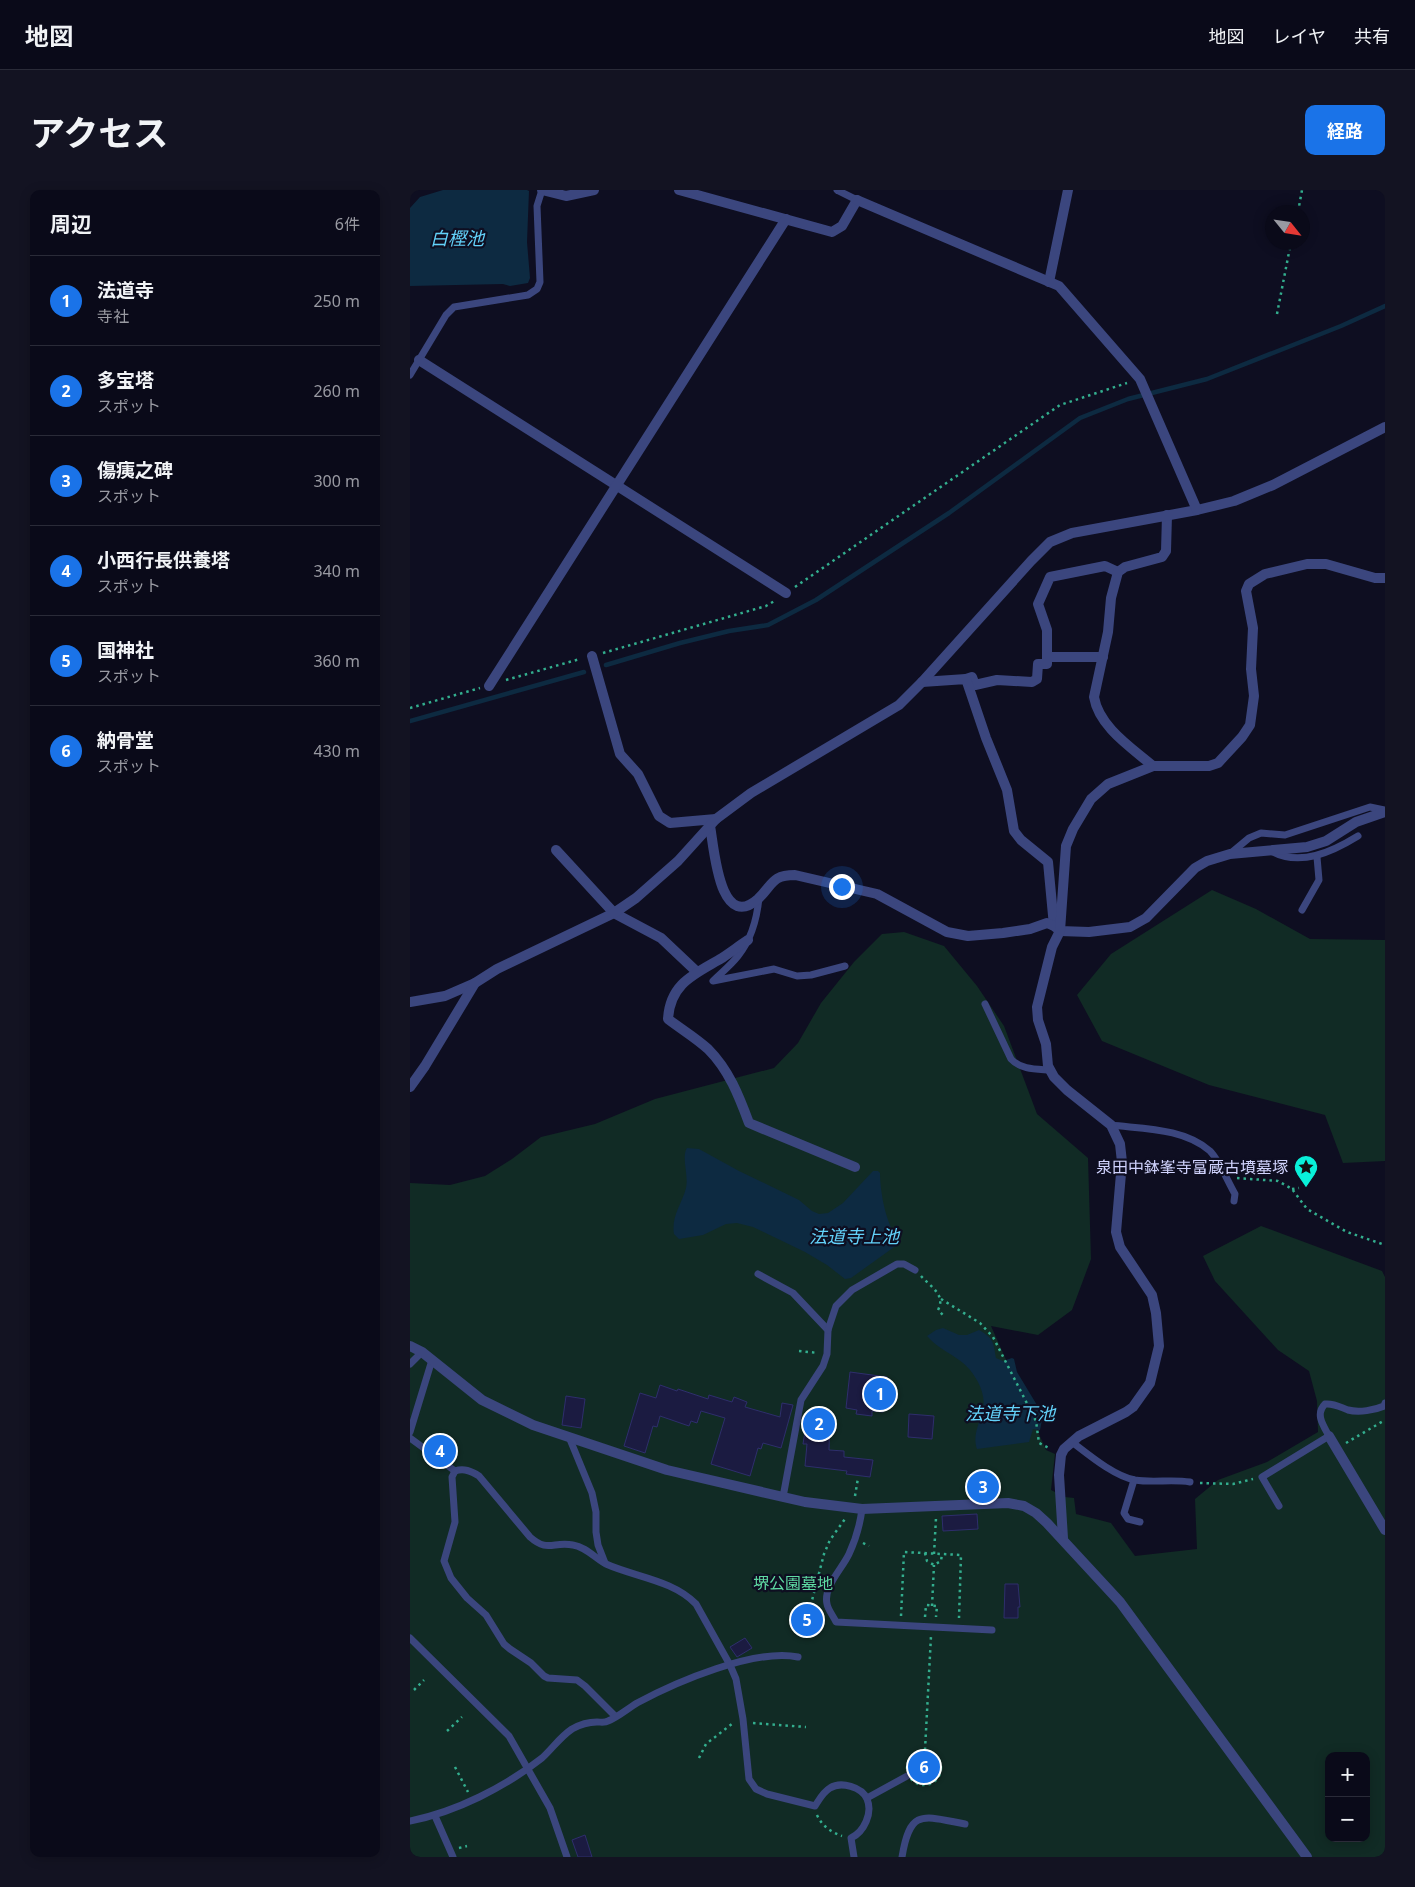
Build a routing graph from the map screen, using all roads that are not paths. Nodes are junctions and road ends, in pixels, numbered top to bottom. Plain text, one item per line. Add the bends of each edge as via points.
1 (542, 190) edge
2 (594, 190) edge
3 (679, 190) edge
4 (837, 190) edge
5 (1068, 190) edge
6 (857, 200) junction
7 (786, 220) junction
8 (1049, 282) junction
9 (419, 360) junction
10 (410, 375) edge
11 (1385, 427) edge
12 (616, 485) junction
13 (1197, 510) junction
14 (1167, 515) junction
15 (1118, 572) junction
16 (1385, 578) edge
17 (786, 593) road end
18 (592, 656) road end
19 (1047, 657) junction
20 (1103, 657) junction
21 (966, 679) junction
22 (922, 682) junction
23 (489, 686) road end
24 (1153, 766) junction
25 (1385, 811) edge
26 (713, 823) junction
27 (1358, 836) dead end
28 (556, 850) dead end
29 (1271, 851) junction
30 (1230, 854) junction
31 (1317, 856) junction
32 (758, 898) junction
33 (1302, 910) dead end
34 (614, 914) junction
35 (1057, 928) junction
36 (748, 940) junction
37 (845, 966) dead end
38 (698, 972) junction
39 (475, 983) junction
40 (410, 1002) edge
41 (985, 1004) dead end
42 (1050, 1070) junction
43 (410, 1087) edge
44 (1111, 1125) junction
45 (855, 1168) dead end
46 (1234, 1201) dead end
47 (915, 1270) road end
48 (758, 1274) dead end
49 (828, 1330) junction
50 (410, 1346) edge
51 (422, 1352) junction
52 (432, 1360) junction
53 (410, 1364) edge
54 (1385, 1405) edge
55 (410, 1432) edge
56 (1329, 1436) junction
57 (569, 1437) junction
58 (410, 1438) edge
59 (1072, 1442) junction
60 (455, 1471) junction
61 (1134, 1480) junction
62 (1190, 1482) road end
63 (783, 1497) junction
64 (1279, 1506) dead end
65 (862, 1509) junction
66 (1140, 1522) dead end
67 (1385, 1530) edge
68 (1063, 1538) junction
69 (605, 1563) junction
70 (992, 1630) dead end
71 (410, 1638) edge
72 (798, 1657) dead end
73 (730, 1665) junction
74 (615, 1716) junction
75 (528, 1768) junction
76 (909, 1775) road end
77 (867, 1798) junction
78 (435, 1816) junction
79 (410, 1821) edge
80 (965, 1824) dead end
81 (453, 1857) edge
82 (567, 1857) edge
83 (854, 1857) edge
84 (902, 1857) edge
85 (1307, 1857) edge

1 - 2 street via 566,196
1 - 9 lane via 537,206 540,282 536,289 528,295 454,307
3 - 7 street
4 - 6 lane
5 - 8 street
6 - 7 street via 842,226 832,232
6 - 8 street
7 - 12 street
8 - 13 street via 1059,286 1140,379
9 - 10 lane
9 - 12 street
11 - 13 street via 1273,485 1234,501
12 - 17 street
12 - 23 street
13 - 14 street
14 - 15 street via 1166,551 1162,557
14 - 22 street via 1072,532 1050,542
15 - 19 street via 1105,566 1050,577 1038,604 1047,630
15 - 20 street via 1110,598
16 - 24 street via 1326,564 1307,564 1265,574 1249,584 1246,591 1253,628 1251,669 1254,696 1250,726 1218,763 1209,766
18 - 26 street via 620,754 638,774 659,816 670,823
19 - 20 street
19 - 21 street via 1047,664 1038,664 1037,679 1032,682 997,680 975,685 972,677
20 - 24 street via 1094,697 1096,706 1108,725
21 - 22 street
21 - 35 street via 1006,790 1014,831 1048,862
22 - 26 street via 900,705 751,793
24 - 35 street via 1108,784 1091,800 1073,829 1066,846
25 - 29 street via 1356,822 1326,841 1308,847
25 - 30 lane via 1370,807 1285,836 1261,833 1249,838
26 - 32 street via 720,881 725,895 741,906 750,905
26 - 34 street via 678,862
27 - 31 lane
28 - 34 street
29 - 30 street
29 - 31 lane via 1281,857
30 - 35 street via 1195,868 1146,918 1130,927 1088,932
31 - 33 lane via 1320,880
32 - 35 street via 774,880 783,875 795,875 877,894 947,932 968,936 1003,934 1047,923
32 - 36 lane via 757,914
34 - 38 street via 661,938
34 - 39 street via 497,969
35 - 42 street via 1037,1007
36 - 37 lane via 739,956 713,981 774,969 797,976 811,975
36 - 38 street
38 - 45 street via 684,981 673,995 668,1019 707,1048 723,1066 749,1123
39 - 40 street via 446,996
39 - 43 street
41 - 42 lane via 1011,1059 1016,1064
42 - 44 street via 1067,1090
44 - 46 lane via 1174,1133 1196,1142 1211,1152 1235,1194
44 - 59 street via 1120,1144 1122,1162 1116,1232 1120,1248 1152,1295 1159,1346 1150,1383 1133,1406
47 - 49 lane via 897,1264 852,1290 836,1306
48 - 49 lane via 793,1293
49 - 63 lane via 823,1366 800,1400
50 - 51 street
51 - 52 street
51 - 53 lane
52 - 55 lane
52 - 57 street via 482,1400 533,1425
54 - 56 lane via 1356,1411 1332,1403 1325,1404 1320,1418
56 - 64 lane via 1262,1477
56 - 67 street
57 - 63 street via 667,1470
57 - 69 lane via 592,1493 598,1545
58 - 60 lane
59 - 61 lane via 1107,1467
59 - 68 street via 1059,1458
60 - 69 lane via 471,1471 479,1476 538,1544 574,1545
60 - 74 lane via 452,1477 455,1522 444,1561 451,1578 486,1615 504,1644 548,1678 577,1680
61 - 62 lane
61 - 66 lane via 1124,1513 1128,1519
63 - 65 street
65 - 68 street via 1008,1503 1024,1506 1036,1513
65 - 70 lane via 855,1540 828,1591 827,1604 836,1622
68 - 85 street via 1120,1602
69 - 73 lane via 688,1595
71 - 75 lane via 509,1736
72 - 73 lane via 785,1654 767,1656
73 - 74 lane via 694,1678
73 - 77 lane via 744,1721 749,1779 756,1789 815,1806 830,1788 839,1785 861,1791
74 - 75 lane via 607,1722 574,1728
75 - 78 lane via 462,1806
75 - 82 lane via 550,1808
76 - 77 lane
77 - 83 lane via 867,1821 851,1838
78 - 79 lane
78 - 81 lane
80 - 84 lane via 919,1818 905,1836

